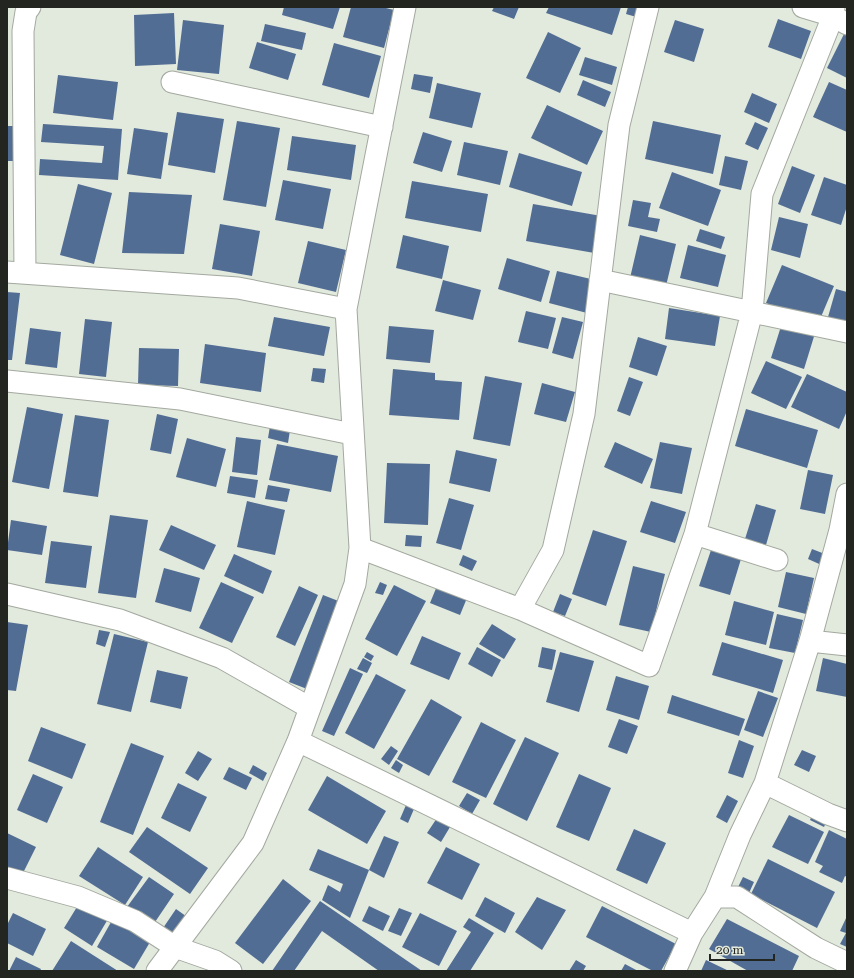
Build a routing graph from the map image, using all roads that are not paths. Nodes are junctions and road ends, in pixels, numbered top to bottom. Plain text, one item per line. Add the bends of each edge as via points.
1 (30, 7) edge
2 (405, 7) edge
3 (648, 7) edge
4 (803, 7) edge
5 (838, 15) edge
6 (172, 82) dead end
7 (382, 127) junction
8 (16, 273) edge
9 (600, 280) junction
10 (346, 309) junction
11 (752, 312) junction
12 (847, 332) edge
13 (7, 381) edge
14 (352, 434) junction
15 (847, 494) edge
16 (844, 531) edge
17 (695, 534) junction
18 (360, 548) junction
19 (777, 560) dead end
20 (7, 594) edge
21 (520, 609) junction
22 (810, 641) junction
23 (847, 645) edge
24 (310, 708) junction
25 (298, 741) junction
26 (765, 783) junction
27 (847, 821) edge
28 (7, 878) edge
29 (715, 897) junction
30 (692, 933) junction
31 (175, 947) junction
32 (847, 963) edge
33 (158, 971) edge
34 (231, 971) edge
35 (675, 971) edge

1 - 8 street via 26,12 23,31
2 - 7 street
3 - 9 street via 619,125
4 - 5 street
5 - 11 street via 762,194
6 - 7 street
7 - 10 street
8 - 10 street via 238,288
9 - 11 street
9 - 21 street via 584,414 552,550
10 - 14 street
11 - 12 street
11 - 17 street
13 - 14 street via 180,399
14 - 18 street
15 - 16 street
16 - 22 street
17 - 19 street
17 - 21 street via 648,666
18 - 21 street
18 - 24 street via 355,584
20 - 24 street via 120,620 215,655
22 - 23 street
22 - 26 street
24 - 25 street
25 - 30 street
25 - 31 street via 253,843
26 - 27 street
26 - 29 street via 740,835
28 - 31 street via 78,897 135,921
29 - 30 street
29 - 32 street via 737,897 816,948
30 - 35 street
31 - 33 street
31 - 34 street via 215,961

